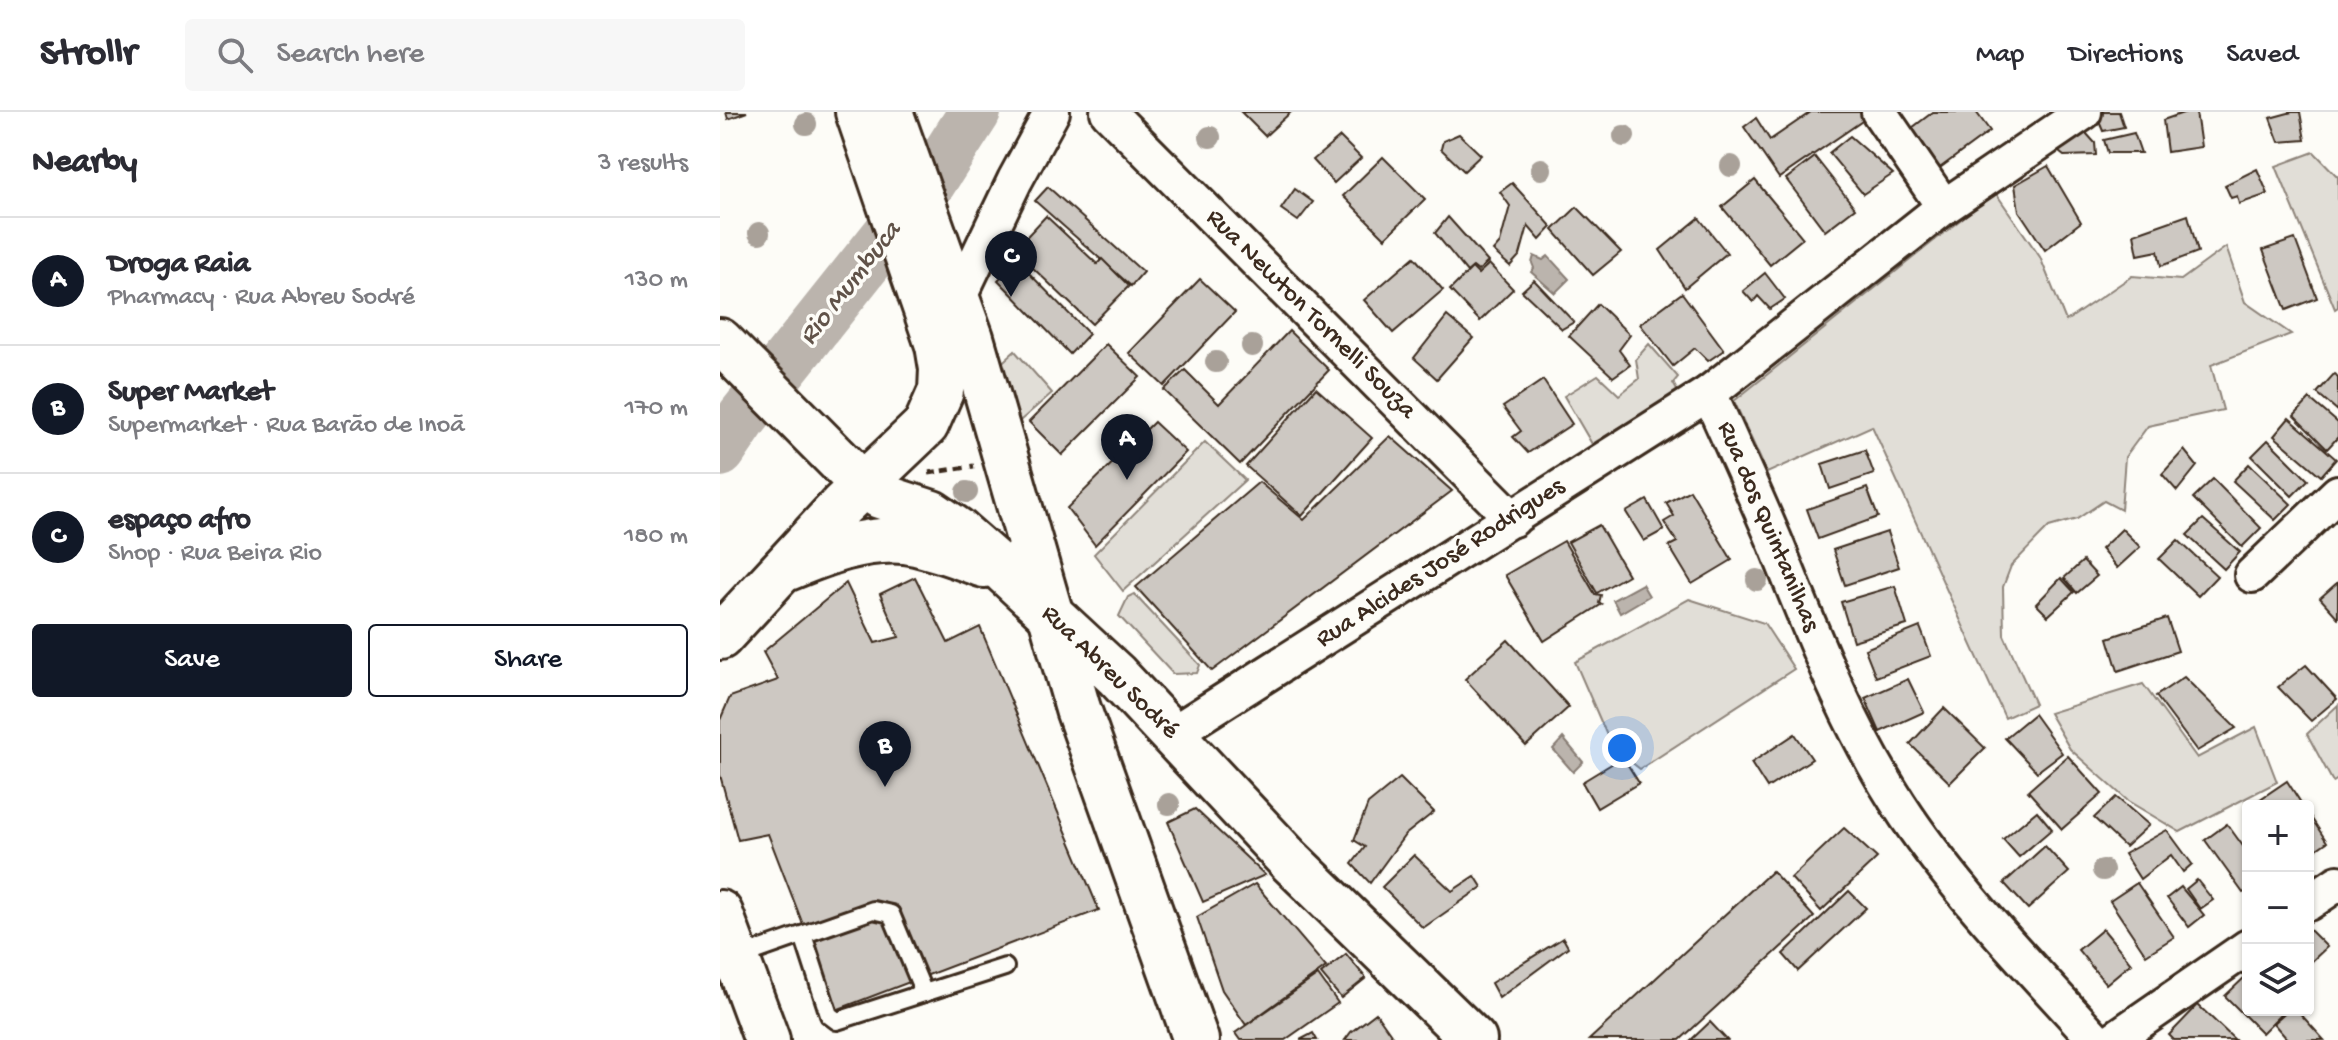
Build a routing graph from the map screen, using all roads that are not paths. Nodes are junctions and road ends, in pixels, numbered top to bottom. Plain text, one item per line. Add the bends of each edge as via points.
1 (858, 112) edge
2 (1052, 112) edge
3 (1108, 112) edge
4 (1879, 112) edge
5 (2084, 112) edge
6 (888, 136) edge
7 (1944, 207) junction
8 (942, 286) junction
9 (720, 341) edge
10 (1709, 393) junction
11 (863, 485) junction
12 (2338, 493) edge
13 (1513, 519) junction
14 (782, 570) junction
15 (1005, 572) junction
16 (2252, 575) dead end
17 (1052, 616) junction
18 (720, 637) edge
19 (1172, 734) junction
20 (2338, 883) edge
21 (2314, 899) edge
22 (720, 913) edge
23 (803, 935) junction
24 (2242, 951) edge
25 (737, 957) junction
26 (1005, 967) dead end
27 (924, 993) junction
28 (767, 1040) edge
29 (1196, 1040) edge
30 (1474, 1040) edge
31 (2096, 1040) edge
32 (2113, 1040) edge

1 - 6 main road
2 - 8 street via 1015,180
3 - 13 street, Rua Newton Tornelli Souza
4 - 7 street
5 - 7 street, Rua dos Quintanilhas
6 - 8 main road
7 - 10 street, Rua dos Quintanilhas
8 - 11 main road via 941,391 926,425
8 - 17 main road via 1008,461
9 - 11 main road, Rua Abreu Sodré
10 - 13 street, Rua Alcides José Rodrigues
10 - 31 street, Rua dos Quintanilhas via 1831,679 1905,815 1948,875
11 - 14 main road
11 - 15 main road, Rua Abreu Sodré via 943,520
12 - 16 street
13 - 19 street, Rua Alcides José Rodrigues
14 - 15 main road via 842,548 901,541
14 - 18 main road
15 - 17 main road, Rua Abreu Sodré
17 - 19 main road, Rua Abreu Sodré
17 - 29 main road via 1078,709
19 - 30 main road, Rua Abreu Sodré via 1290,861
20 - 21 street
22 - 25 main road
23 - 25 lane
23 - 27 lane via 873,910 891,914
23 - 27 lane via 829,1015 837,1021
24 - 32 street
25 - 28 main road
26 - 27 lane

